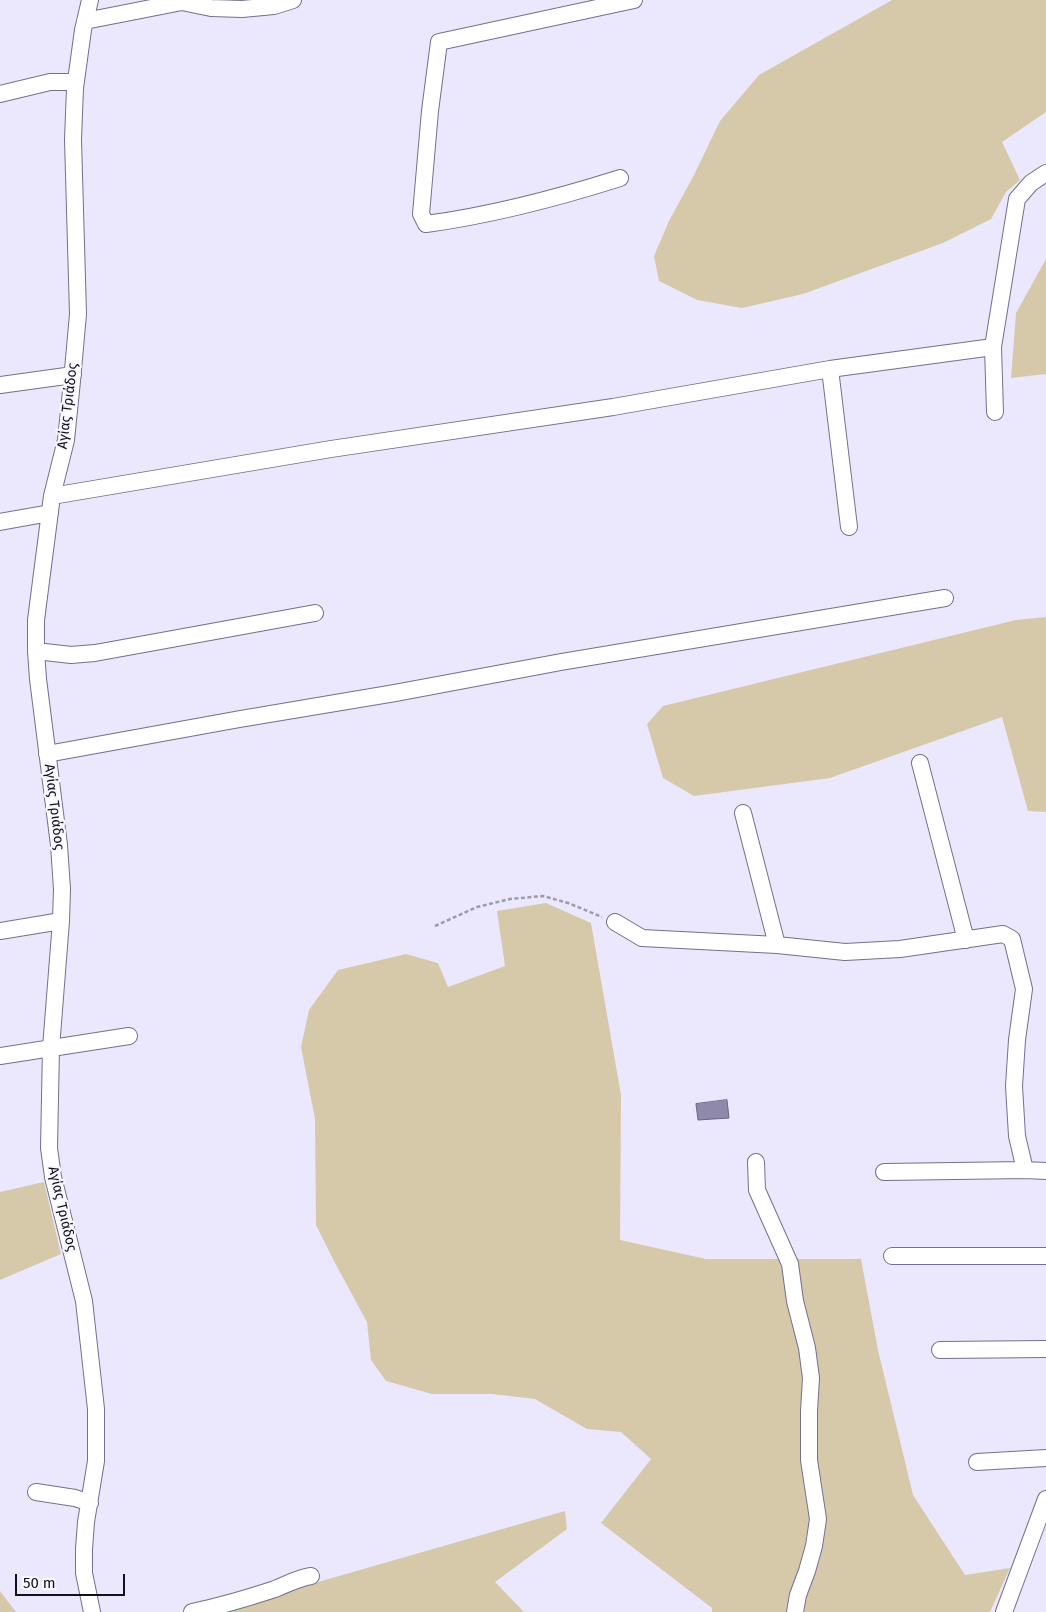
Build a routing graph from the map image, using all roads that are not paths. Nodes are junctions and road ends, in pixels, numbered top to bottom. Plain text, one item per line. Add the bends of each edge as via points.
1 (90, 0) edge
2 (294, 0) edge
3 (634, 0) edge
4 (85, 21) junction
5 (76, 82) junction
6 (0, 94) edge
7 (1046, 173) edge
8 (620, 178) dead end
9 (992, 347) junction
10 (830, 369) junction
11 (73, 374) junction
12 (0, 385) edge
13 (995, 412) dead end
14 (52, 496) junction
15 (50, 513) junction
16 (0, 522) edge
17 (849, 527) dead end
18 (945, 598) dead end
19 (315, 613) dead end
20 (36, 651) junction
21 (47, 754) junction
22 (920, 763) dead end
23 (743, 813) dead end
24 (61, 921) junction
25 (615, 922) road end
26 (0, 931) edge
27 (966, 940) junction
28 (777, 946) junction
29 (129, 1036) dead end
30 (51, 1048) junction
31 (0, 1056) edge
32 (756, 1162) dead end
33 (1025, 1170) junction
34 (1046, 1171) edge
35 (884, 1172) dead end
36 (892, 1256) dead end
37 (1046, 1256) edge
38 (1046, 1349) edge
39 (940, 1350) dead end
40 (1046, 1458) edge
41 (977, 1462) dead end
42 (36, 1492) dead end
43 (1046, 1499) edge
44 (90, 1503) junction
45 (311, 1576) dead end
46 (92, 1612) edge
47 (192, 1612) edge
48 (796, 1612) edge
49 (1004, 1612) edge

1 - 4 street, Αγίας Τριάδος
2 - 4 street via 274,6 242,9 211,8 182,2
3 - 8 street via 439,42 421,214 426,224 456,220 568,195
4 - 5 street, Αγίας Τριάδος
5 - 6 street via 50,82
5 - 11 street, Αγίας Τριάδος via 73,140 78,314
7 - 9 street via 1017,198
9 - 10 street
9 - 13 street
10 - 14 street via 613,407 331,449
10 - 17 street
11 - 12 street
11 - 14 street, Αγίας Τριάδος via 66,440
14 - 15 street, Αγίας Τριάδος
15 - 16 street
15 - 20 street, Αγίας Τριάδος via 36,620
18 - 21 street via 561,662
19 - 20 street via 94,653 72,655
20 - 21 street, Αγίας Τριάδος
21 - 24 street, Αγίας Τριάδος via 60,845
22 - 27 street
23 - 28 street
24 - 26 street
24 - 30 street, Αγίας Τριάδος
25 - 28 street via 642,938
27 - 28 street via 845,952
27 - 33 street via 1003,934 1012,939 1024,988 1014,1086 1017,1136
29 - 30 street
30 - 31 street
30 - 44 street, Αγίας Τριάδος via 48,1148 84,1301 96,1409 96,1462
32 - 48 street via 757,1190 790,1264 811,1378 809,1460 818,1519
33 - 34 street
33 - 35 street
36 - 37 street
38 - 39 street
40 - 41 street
42 - 44 street
43 - 49 street
44 - 46 street, Αγίας Τριάδος via 84,1573
45 - 47 street

